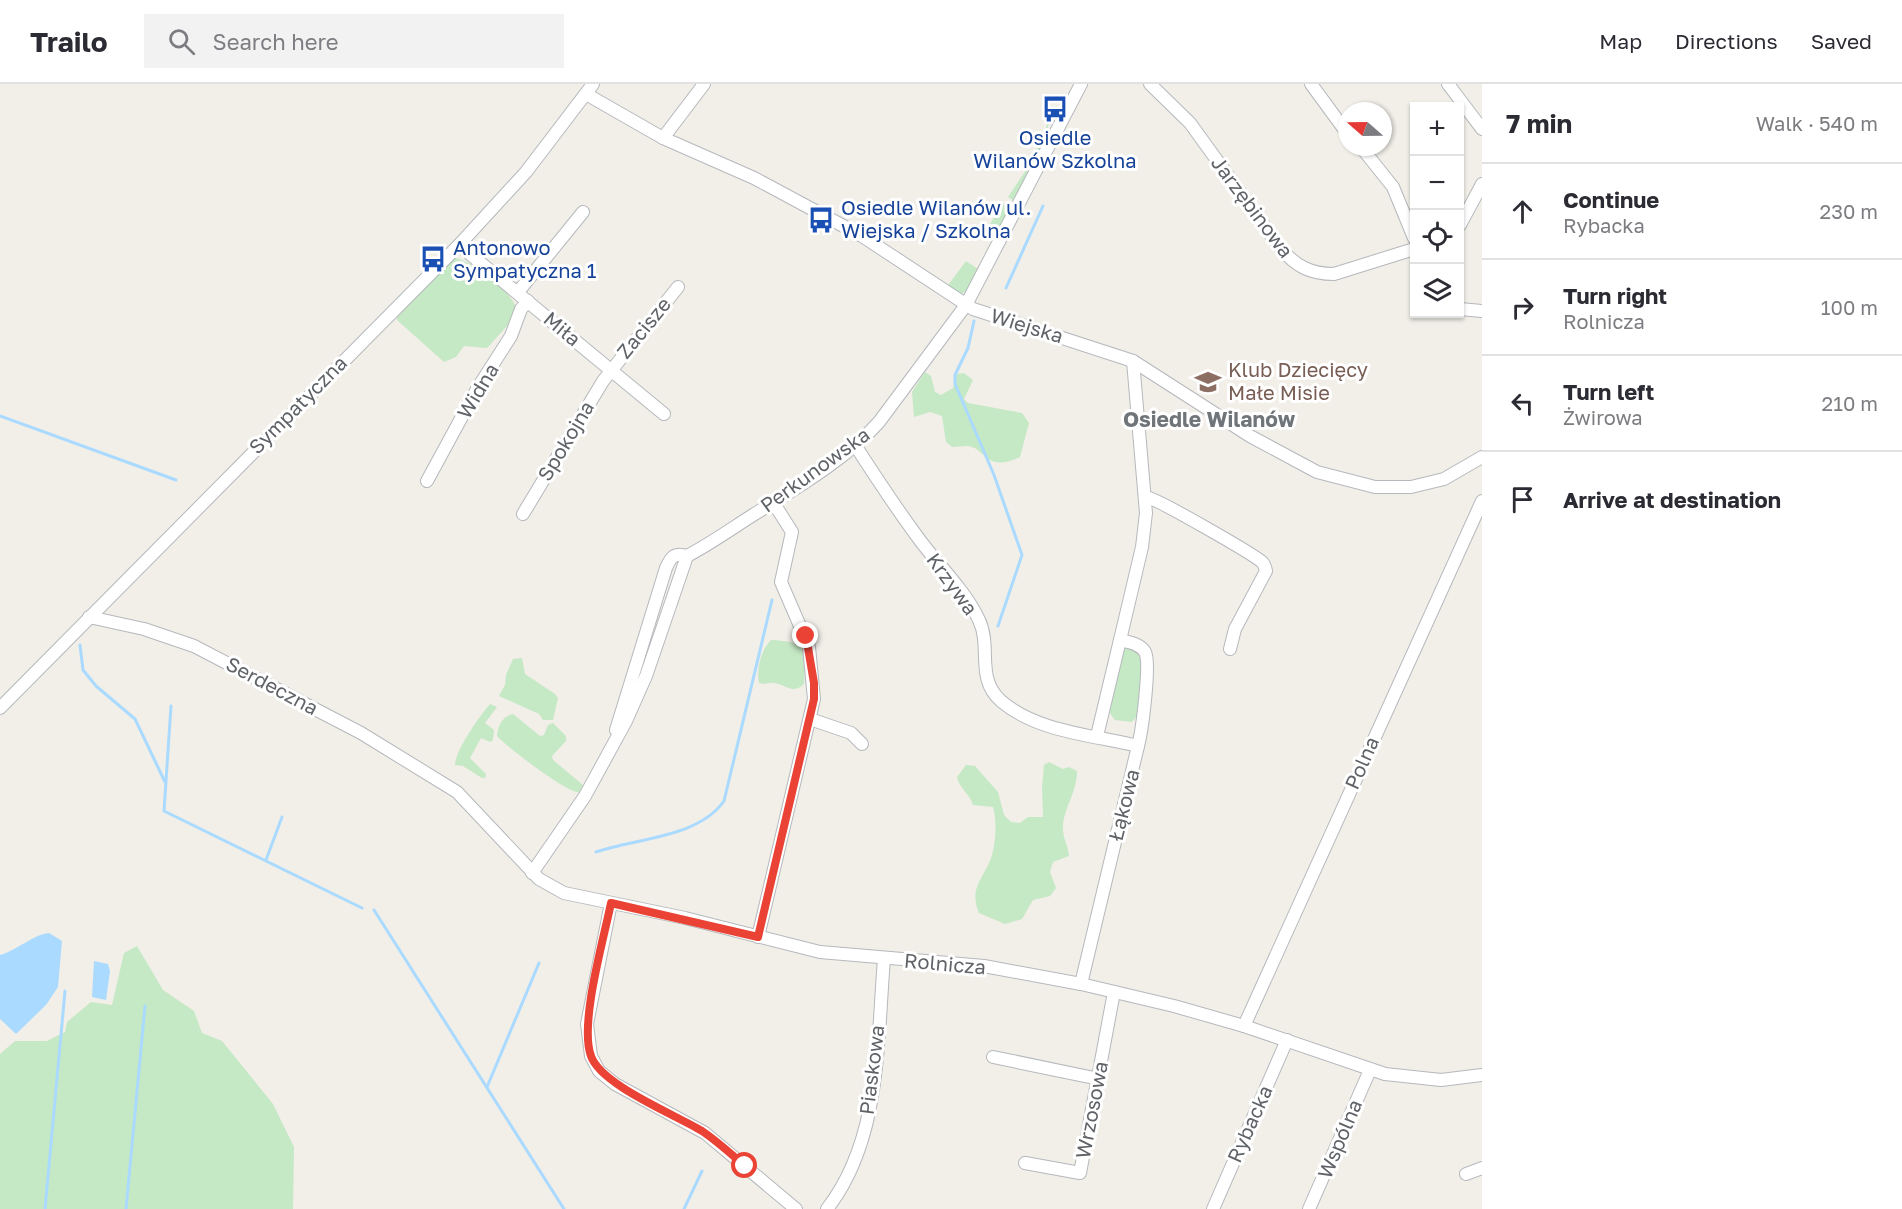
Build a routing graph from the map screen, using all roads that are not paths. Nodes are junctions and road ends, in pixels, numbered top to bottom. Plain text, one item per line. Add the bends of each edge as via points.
1 (704, 84) edge
2 (1081, 84) edge
3 (1150, 84) edge
4 (1311, 84) edge
5 (1448, 84) edge
6 (590, 87) edge
7 (1338, 121) edge
8 (1482, 129) edge
9 (663, 138) junction
10 (1368, 156) edge
11 (1482, 183) edge
12 (584, 212) dead end
13 (1464, 217) edge
14 (1410, 228) edge
15 (459, 245) junction
16 (1410, 250) edge
17 (678, 287) dead end
18 (518, 292) junction
19 (528, 301) junction
20 (966, 305) junction
21 (1464, 309) edge
22 (1482, 311) edge
23 (1133, 361) junction
24 (611, 369) junction
25 (664, 414) dead end
26 (855, 445) junction
27 (1482, 457) edge
28 (427, 481) dead end
29 (1146, 497) junction
30 (1482, 501) edge
31 (773, 502) junction
32 (523, 514) dead end
33 (89, 616) junction
34 (1120, 640) junction
35 (1230, 649) dead end
36 (0, 708) edge
37 (810, 720) junction
38 (1097, 736) junction
39 (862, 744) dead end
40 (1138, 746) junction
41 (445, 783) joint
42 (532, 873) junction
43 (611, 903) junction
44 (758, 937) junction
45 (884, 959) junction
46 (1081, 984) junction
47 (1114, 992) junction
48 (1244, 1026) junction
49 (1287, 1040) junction
50 (993, 1057) dead end
51 (1370, 1070) junction
52 (1482, 1075) edge
53 (1099, 1079) junction
54 (1025, 1163) dead end
55 (1482, 1168) edge
56 (1466, 1174) dead end
57 (796, 1209) edge
58 (827, 1209) edge
59 (1213, 1209) edge
60 (1309, 1209) edge

1 - 9 street
2 - 20 street, Perkunowska
3 - 16 street, Jarzębinowa via 1182,114 1281,249 1300,267 1334,274
4 - 7 street
5 - 8 street
6 - 9 street, Wiejska
6 - 15 street, Sympatyczna via 526,172
9 - 20 street, Wiejska via 825,215
10 - 14 street via 1394,187
11 - 13 street
12 - 18 street
15 - 18 street, Miła
15 - 33 street, Sympatyczna
17 - 24 street, Zacisze
18 - 19 street, Miła
19 - 24 street, Miła
19 - 28 street, Widna
20 - 23 street, Wiejska
20 - 26 street, Perkunowska via 879,423
21 - 22 street
23 - 27 street, Wiejska via 1274,449 1317,472 1354,483 1395,488 1425,485
23 - 29 street
24 - 25 street, Miła
24 - 32 street, Spokojna
26 - 31 street, Perkunowska
26 - 38 street, Krzywa via 976,614 984,635 985,677 994,694 1033,720
29 - 34 street via 1142,547
29 - 35 street via 1264,565 1266,570 1235,629
30 - 48 street, Polna
31 - 37 street via 792,532 782,582 809,646 814,691
31 - 42 street, Perkunowska via 687,556 673,556 666,568 615,737 585,796
33 - 36 street, Sympatyczna
33 - 41 street, Serdeczna via 194,646 361,733
34 - 38 street
34 - 40 street, Łąkowa via 1139,647 1147,657
37 - 39 street via 851,732
37 - 44 street
38 - 40 street, Krzywa
40 - 46 street, Łąkowa
41 - 42 street, Rolnicza
42 - 43 street, Rolnicza via 556,890
43 - 44 street, Rolnicza
43 - 57 street via 587,1024 591,1056 599,1071 705,1133
44 - 45 street, Rolnicza via 820,952
45 - 46 street, Rolnicza via 984,966
45 - 58 street, Piaskowa via 871,1103 852,1166
46 - 47 street, Rolnicza
47 - 48 street, Rolnicza
47 - 53 street, Wrzosowa
48 - 49 street, Rolnicza
49 - 51 street, Rolnicza
49 - 59 street, Rybacka
50 - 53 street
51 - 52 street, Rolnicza via 1441,1080
51 - 60 street, Wspólna
53 - 54 street, Wrzosowa via 1080,1173
55 - 56 street

